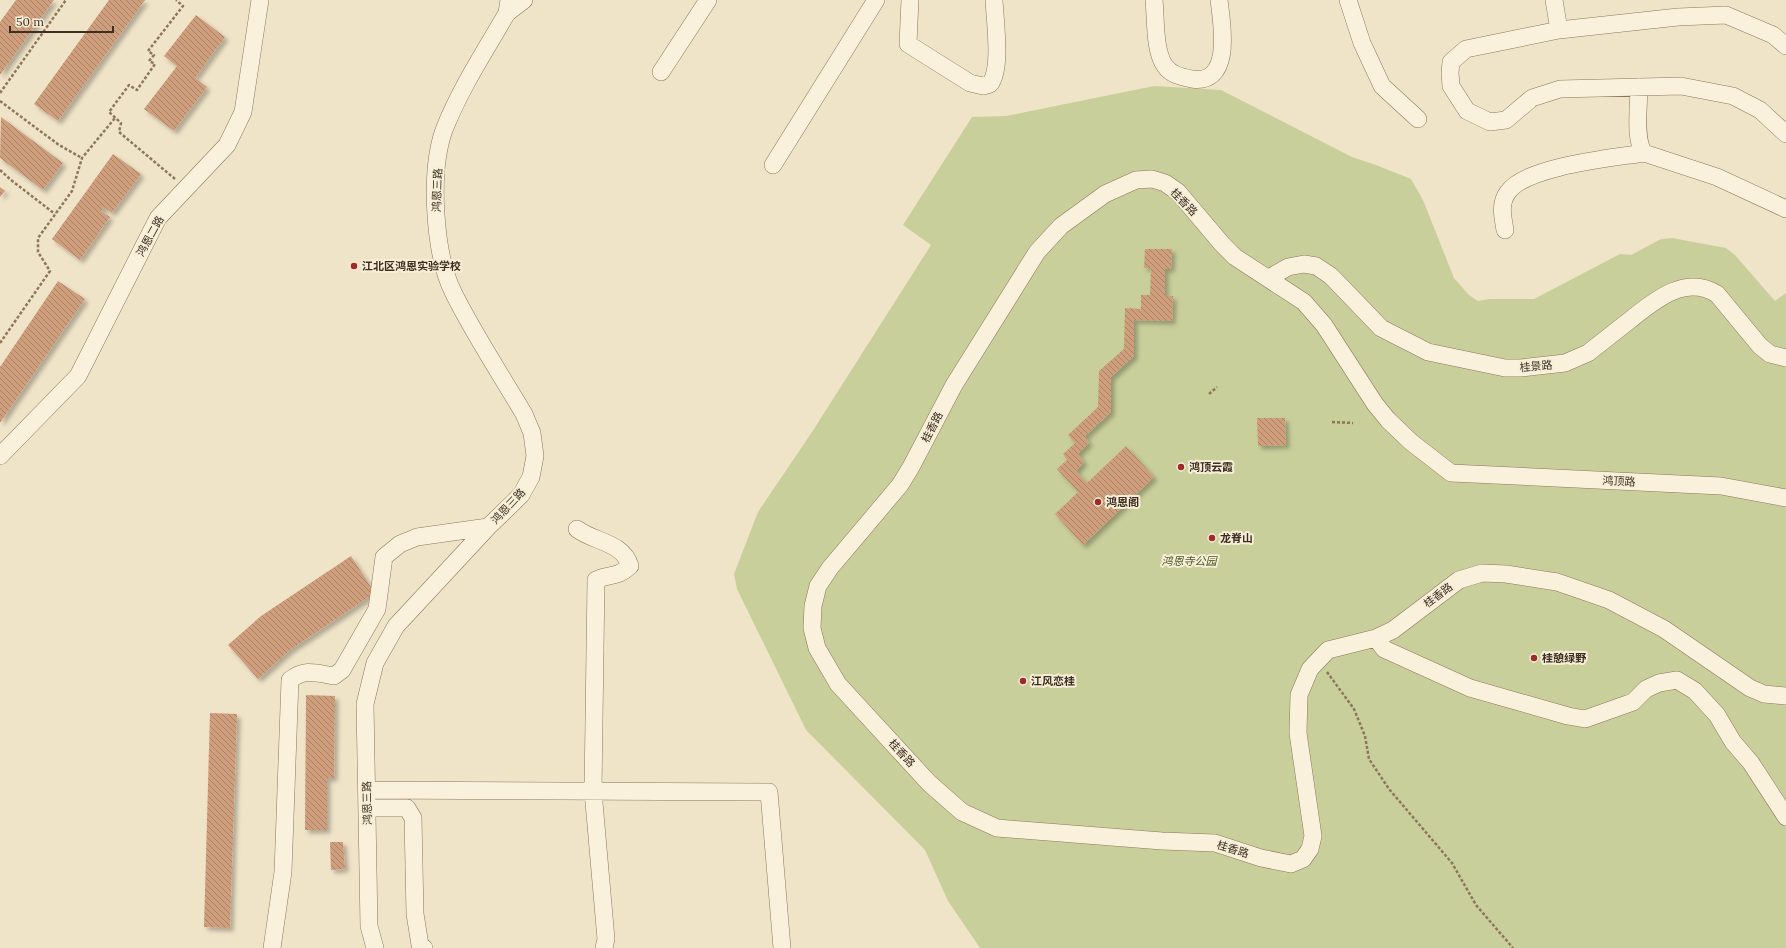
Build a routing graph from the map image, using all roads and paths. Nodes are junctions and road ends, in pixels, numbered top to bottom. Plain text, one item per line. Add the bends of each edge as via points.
1 (66, 0) edge
2 (176, 0) edge
3 (260, 0) edge
4 (524, 0) edge
5 (708, 0) edge
6 (876, 0) edge
7 (910, 0) edge
8 (994, 0) edge
9 (1154, 0) edge
10 (1219, 0) edge
11 (1348, 0) edge
12 (1554, 0) edge
13 (508, 6) edge
14 (1558, 30) junction
15 (1786, 46) edge
16 (661, 72) dead end
17 (1639, 87) junction
18 (0, 93) edge
19 (0, 101) edge
20 (116, 118) junction
21 (1418, 119) dead end
22 (1786, 134) edge
23 (1644, 153) junction
24 (82, 158) junction
25 (773, 164) dead end
26 (0, 170) edge
27 (186, 188) junction
28 (1786, 209) edge
29 (55, 214) junction
30 (1505, 230) dead end
31 (1269, 278) junction
32 (0, 343) edge
33 (1786, 358) edge
34 (1217, 387) dead end
35 (1209, 394) dead end
36 (1332, 422) dead end
37 (1353, 423) dead end
38 (0, 456) edge
39 (1451, 473) joint
40 (1786, 498) edge
41 (488, 528) junction
42 (577, 529) dead end
43 (1376, 638) junction
44 (1319, 660) junction
45 (1786, 696) edge
46 (367, 790) junction
47 (593, 791) junction
48 (367, 808) junction
49 (1786, 817) edge
50 (272, 948) edge
51 (375, 948) edge
52 (424, 948) edge
53 (604, 948) edge
54 (782, 948) edge
55 (1513, 948) edge

1 - 18 path
2 - 20 path via 183,6 148,51 154,54 149,61 155,64 137,90 129,85 109,112
3 - 27 street, 鸿恩二路 via 243,112 227,145
4 - 13 street
5 - 16 street
6 - 25 street
7 - 8 street via 908,44 970,83 982,86 990,84 994,78
9 - 10 street via 1159,54 1165,68 1178,77 1200,80 1211,75 1219,66 1223,44
11 - 21 street via 1362,43 1382,86
12 - 14 street
13 - 41 street, 鸿恩三路 via 458,97 444,132 436,173 436,213 441,254 453,293 524,414 532,433 535,456 532,477 521,495
14 - 15 street via 1678,17 1726,15 1773,35
14 - 17 street via 1466,49 1451,62 1451,86 1467,111 1490,122 1506,120 1532,98 1560,90
17 - 22 street via 1681,86 1733,96 1760,110
17 - 23 street via 1638,131 1640,148
19 - 24 path via 59,145
20 - 24 path
20 - 27 path via 121,123 119,132
23 - 28 street via 1718,177
23 - 30 street via 1565,166 1531,175 1508,191 1501,209
24 - 29 path via 72,191
26 - 29 path
27 - 38 street, 鸿恩二路 via 158,218 78,376
29 - 32 path via 38,238 38,252 50,271
31 - 33 street, 桂景路 via 1288,267 1304,264 1316,266 1330,276 1381,328 1428,352 1505,368 1565,363 1578,359 1658,298 1682,288 1700,287 1718,294 1760,346 1770,354
31 - 39 street, 桂香路 via 1304,302 1324,326 1388,420 1411,442
31 - 44 street, 桂香路 via 1230,252 1178,192 1165,183 1152,179 1136,180 1122,185 1105,194 1061,226 1037,252 970,358 900,485 830,568 818,586 813,606 812,628 817,648 838,684 929,783 962,812 998,828 1215,843 1261,858 1291,864 1303,859 1310,849 1312,836 1298,733 1299,695 1310,669
34 - 35 path
36 - 37 path
39 - 40 street, 鸿顶路 via 1721,486
41 - 46 street, 鸿恩三路 via 396,626 375,664 365,704
41 - 50 street via 416,537 400,544 384,557 377,609 342,670 334,676 311,672 299,673 290,680 283,872
42 - 47 street via 585,535 618,548 628,558 630,566 622,573 611,577 603,576 596,580
43 - 44 street, 桂香路 via 1328,650
43 - 45 street, 桂香路 via 1392,630 1459,580 1482,573 1506,574 1557,582 1609,600 1664,629 1750,688 1764,694
43 - 49 street via 1384,649 1470,688 1585,719 1633,702 1646,689 1659,683 1677,680 1695,691 1716,715
44 - 55 path via 1354,709 1365,736 1369,759 1385,783 1452,863 1476,905
46 - 47 street
46 - 48 street, 鸿恩三路
47 - 53 street via 606,939
47 - 54 street via 769,792
48 - 51 street, 鸿恩三路 via 369,926
48 - 52 street via 407,808 412,818 415,914 420,945

